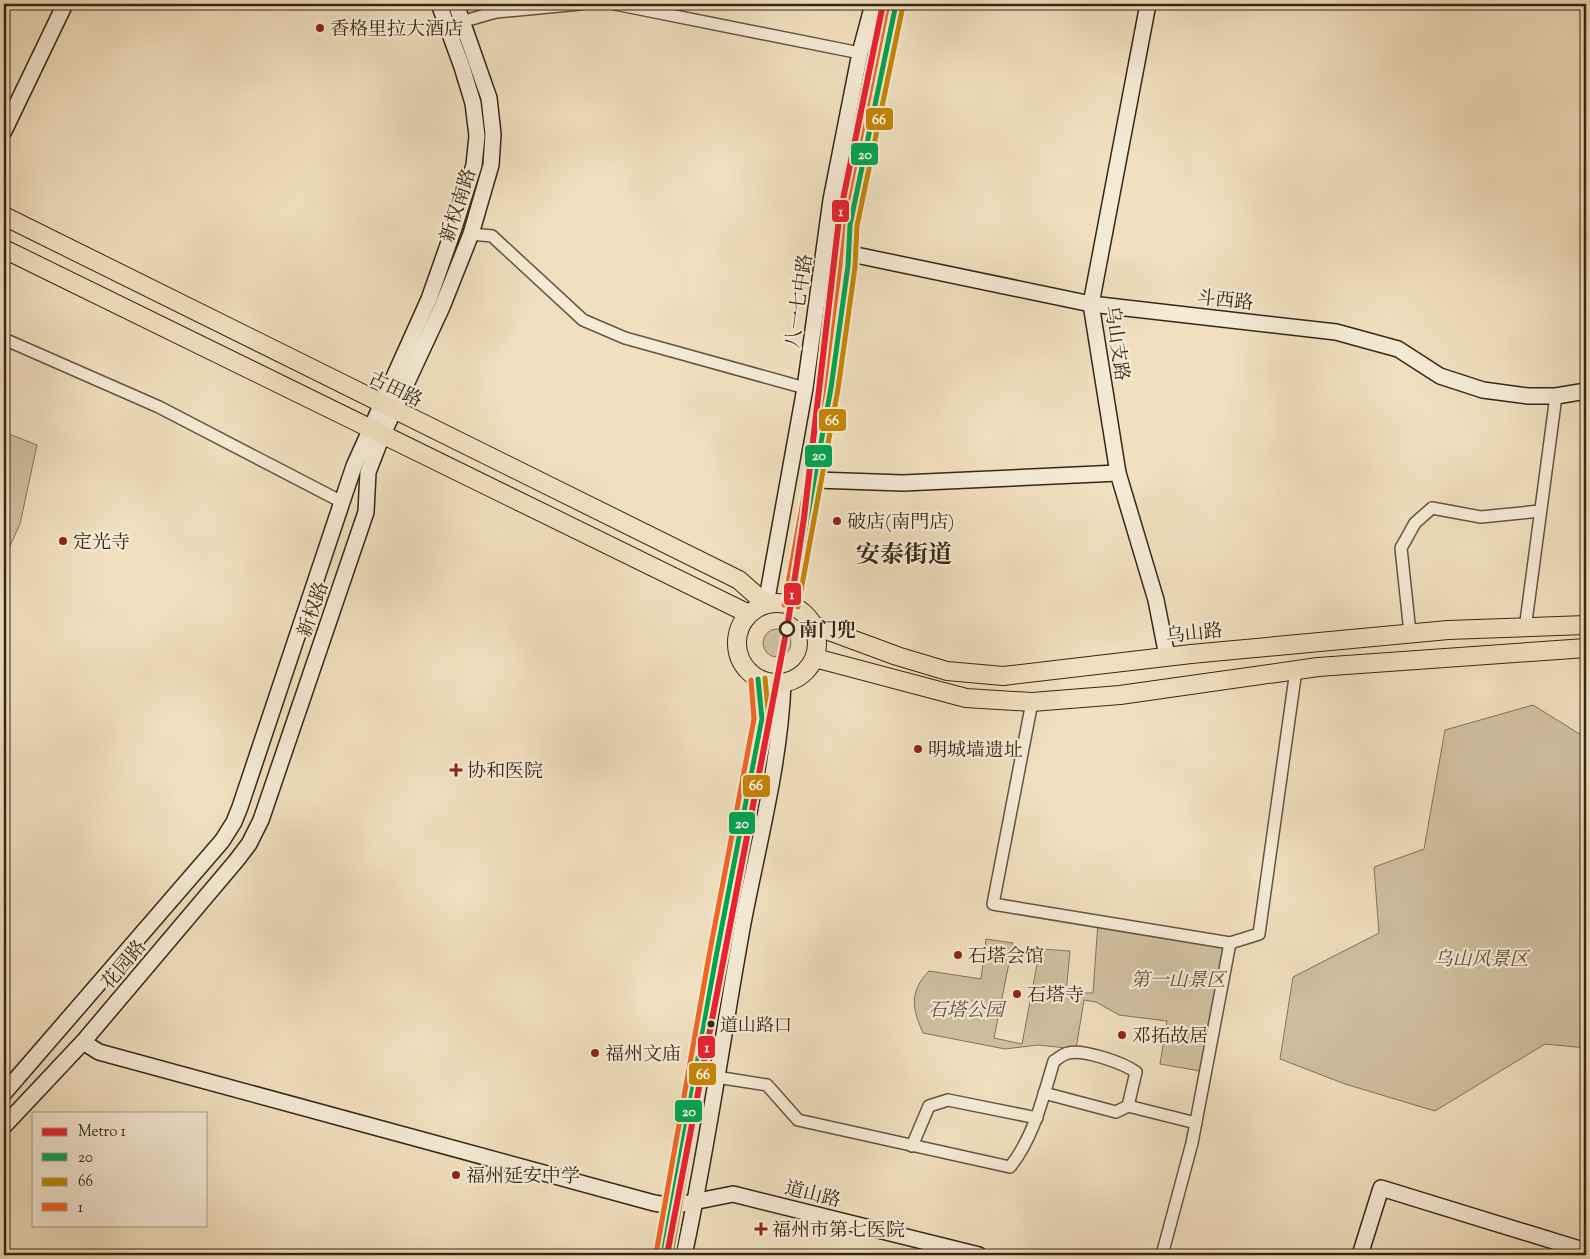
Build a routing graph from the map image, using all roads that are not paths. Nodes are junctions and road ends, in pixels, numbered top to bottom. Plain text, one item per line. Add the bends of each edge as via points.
1 (65, 4) edge
2 (439, 4) edge
3 (456, 4) edge
4 (580, 4) edge
5 (615, 4) edge
6 (872, 4) edge
7 (896, 4) edge
8 (1148, 4) edge
9 (463, 22) junction
10 (447, 26) junction
11 (860, 52) junction
12 (4, 131) edge
13 (4, 216) edge
14 (471, 234) junction
15 (4, 249) edge
16 (851, 254) junction
17 (1091, 304) junction
18 (4, 339) edge
19 (805, 388) junction
20 (1586, 391) edge
21 (1556, 396) junction
22 (388, 408) junction
23 (376, 432) junction
24 (1118, 473) junction
25 (816, 480) junction
26 (342, 502) junction
27 (1540, 511) junction
28 (766, 604) junction
29 (791, 606) junction
30 (749, 614) junction
31 (813, 626) junction
32 (1586, 626) edge
33 (1525, 629) junction
34 (1410, 633) junction
35 (1586, 648) edge
36 (1167, 656) junction
37 (815, 658) junction
38 (1296, 670) junction
39 (758, 679) junction
40 (783, 683) junction
41 (1032, 702) junction
42 (240, 807) joint
43 (261, 820) joint
44 (1230, 943) junction
45 (82, 1042) junction
46 (716, 1077) junction
47 (4, 1093) edge
48 (1044, 1093) junction
49 (1128, 1106) junction
50 (1036, 1118) junction
51 (1196, 1123) junction
52 (4, 1126) edge
53 (912, 1146) junction
54 (696, 1201) junction
55 (673, 1206) junction
56 (1586, 1251) edge
57 (663, 1255) edge
58 (684, 1255) edge
59 (979, 1255) edge
60 (1162, 1255) edge
61 (1360, 1255) edge

1 - 12 street
2 - 10 street, 新权南路
3 - 9 street, 新权南路
4 - 9 street via 496,12
5 - 11 street
6 - 11 street, 八一七中路
7 - 16 street via 850,225
8 - 17 street, 乌山支路
9 - 10 street
9 - 14 street, 新权南路 via 489,98 493,134 491,165
10 - 22 street, 新权南路 via 473,103 477,136 474,164
11 - 19 street, 八一七中路 via 831,200
13 - 22 main road, 古田路
14 - 19 street via 492,236 583,320 625,338
14 - 22 street, 新权南路 via 442,308
15 - 23 main road
16 - 17 street, 斗西路
16 - 25 street
17 - 21 street, 斗西路 via 1336,332 1398,349 1418,363 1463,385 1506,394
17 - 24 street, 乌山支路
18 - 26 street via 159,407
19 - 28 street, 八一七中路
20 - 21 street, 斗西路
21 - 27 street
22 - 23 street, 新权路
22 - 28 main road, 古田路 via 738,580
23 - 26 street, 新权路
23 - 30 main road
23 - 43 street, 新权路 via 368,472 366,512
24 - 25 street via 903,483
24 - 36 street, 乌山支路 via 1156,600
25 - 29 street
26 - 42 street, 新权路
27 - 33 street
27 - 34 street via 1481,517 1432,508 1415,523 1401,548
28 - 29 main road
28 - 30 main road
29 - 31 main road via 808,617
30 - 39 main road via 739,630 736,648 740,661
31 - 36 main road, 乌山路 via 947,671 1003,676
31 - 37 main road
32 - 33 main road, 乌山路
33 - 34 main road, 乌山路
34 - 36 main road, 乌山路
35 - 38 main road
37 - 40 main road via 802,675
37 - 41 main road via 966,698
38 - 41 main road via 1120,695
38 - 44 street via 1259,934
39 - 40 main road
39 - 55 street via 762,720 716,957
40 - 46 street via 782,722
41 - 44 street via 993,904
42 - 47 street, 花园路 via 222,841
43 - 45 street, 花园路 via 244,852
44 - 51 street
45 - 52 street, 花园路
45 - 55 street via 99,1052
46 - 53 street via 767,1085 798,1120
46 - 54 street
48 - 49 street via 1116,1112
48 - 49 street via 1054,1061 1066,1053 1078,1052 1126,1065 1136,1072
48 - 50 street
49 - 51 street
50 - 53 street via 948,1100 929,1106
50 - 53 street via 1010,1167
51 - 60 street
54 - 55 street, 道山路
54 - 58 street
54 - 59 street, 道山路 via 733,1194
55 - 57 street
56 - 61 street via 1381,1188

